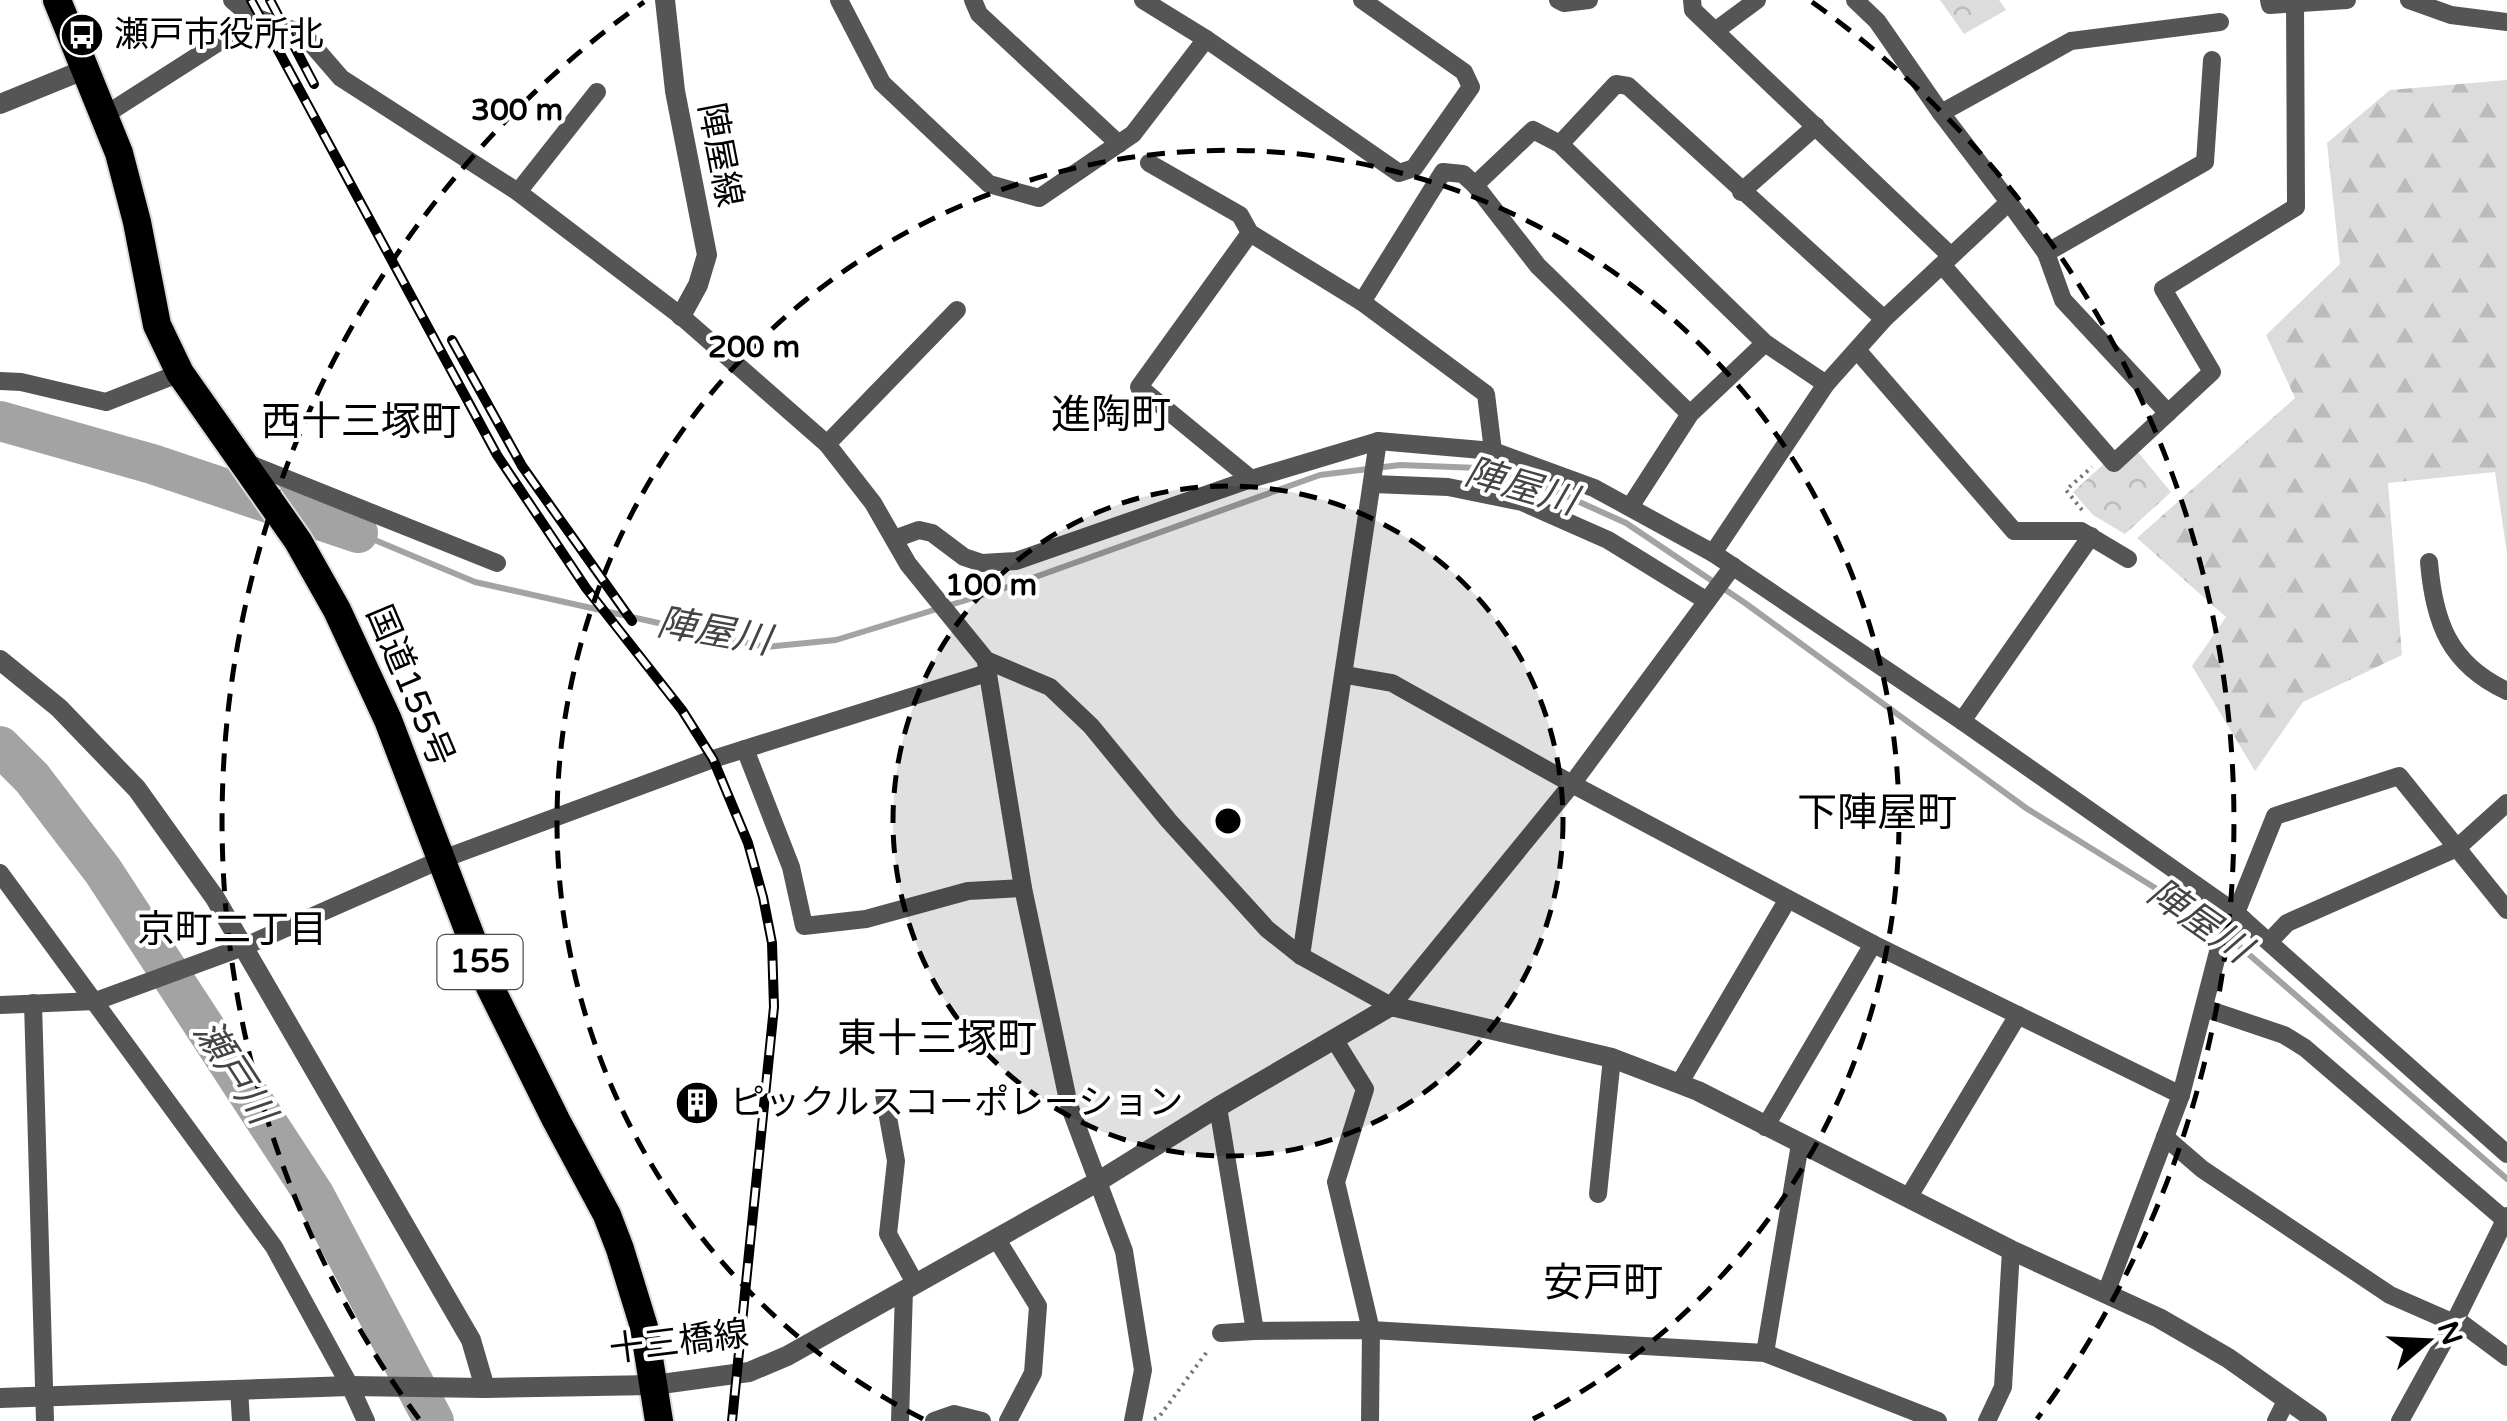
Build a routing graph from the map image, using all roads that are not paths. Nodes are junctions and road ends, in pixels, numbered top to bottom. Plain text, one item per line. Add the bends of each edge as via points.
1 (57, 0) edge
2 (232, 0) edge
3 (665, 0) edge
4 (840, 0) edge
5 (973, 0) edge
6 (1143, 0) edge
7 (1362, 0) edge
8 (1558, 0) edge
9 (1589, 0) edge
10 (1692, 0) edge
11 (1758, 0) edge
12 (1855, 0) edge
13 (2269, 0) edge
14 (2347, 0) edge
15 (2409, 0) edge
16 (2295, 4) junction
17 (251, 16) junction
18 (2220, 22) dead end
19 (2507, 22) edge
20 (1715, 31) junction
21 (1206, 39) junction
22 (2212, 60) dead end
23 (86, 70) junction
24 (597, 92) dead end
25 (0, 104) edge
26 (1941, 113) junction
27 (104, 115) junction
28 (1816, 126) junction
29 (1119, 144) junction
30 (1560, 144) junction
31 (1149, 163) dead end
32 (1475, 185) junction
33 (518, 192) junction
34 (1741, 192) junction
35 (2010, 202) junction
36 (1250, 233) junction
37 (2046, 253) junction
38 (1947, 261) junction
39 (1362, 302) junction
40 (957, 310) dead end
41 (680, 316) junction
42 (1884, 319) junction
43 (1765, 342) junction
44 (1857, 350) junction
45 (180, 373) junction
46 (0, 381) edge
47 (1826, 384) junction
48 (2168, 413) junction
49 (1690, 414) junction
50 (827, 444) junction
51 (1377, 445) junction
52 (1493, 451) junction
53 (244, 465) junction
54 (1251, 480) junction
55 (1374, 480) junction
56 (1630, 507) junction
57 (2091, 536) junction
58 (894, 538) junction
59 (1713, 553) junction
60 (2128, 559) dead end
61 (2430, 562) dead end
62 (497, 563) dead end
63 (1729, 571) junction
64 (1709, 598) junction
65 (0, 660) edge
66 (987, 666) junction
67 (1346, 675) junction
68 (2507, 691) edge
69 (1962, 721) junction
70 (745, 749) junction
71 (1572, 784) junction
72 (2507, 802) edge
73 (2456, 848) junction
74 (440, 860) junction
75 (0, 873) edge
76 (1023, 888) junction
77 (1788, 898) junction
78 (2507, 910) edge
79 (2239, 919) junction
80 (2269, 942) junction
81 (1873, 944) junction
82 (244, 947) junction
83 (1301, 956) junction
84 (104, 998) junction
85 (33, 1004) junction
86 (0, 1005) edge
87 (1392, 1006) junction
88 (2204, 1008) junction
89 (2018, 1015) junction
90 (1334, 1039) junction
91 (1612, 1058) junction
92 (1679, 1084) junction
93 (2181, 1094) junction
94 (884, 1095) dead end
95 (1218, 1107) junction
96 (1764, 1126) junction
97 (2165, 1136) junction
98 (1800, 1144) junction
99 (2507, 1154) edge
100 (1099, 1181) junction
101 (1598, 1194) dead end
102 (1908, 1198) junction
103 (2506, 1218) edge
104 (996, 1238) junction
105 (2011, 1250) junction
106 (910, 1286) junction
107 (2106, 1294) junction
108 (2455, 1321) junction
109 (1371, 1330) junction
110 (1255, 1331) junction
111 (1221, 1333) road end
112 (1766, 1353) junction
113 (2507, 1357) edge
114 (654, 1384) junction
115 (350, 1386) junction
116 (475, 1388) junction
117 (240, 1389) junction
118 (44, 1397) junction
119 (0, 1398) edge
120 (2287, 1400) junction
121 (45, 1421) edge
122 (241, 1421) edge
123 (366, 1421) edge
124 (659, 1421) edge
125 (900, 1421) edge
126 (934, 1421) edge
127 (982, 1421) edge
128 (1008, 1421) edge
129 (1132, 1421) edge
130 (1370, 1421) edge
131 (1938, 1421) edge
132 (1987, 1421) edge
133 (2276, 1421) edge
134 (2317, 1421) edge
135 (2400, 1421) edge

1 - 23 highway, 国道155号 / 155
2 - 17 street
3 - 41 street, 陣屋線 via 707,255
4 - 29 street via 882,83 989,184 1039,198
5 - 29 street via 979,14
6 - 21 street
7 - 21 street via 1464,72 1471,87 1414,168 1399,173
8 - 9 street
10 - 20 street via 1693,10
11 - 20 street
12 - 26 street
13 - 16 street
14 - 16 street
15 - 19 street via 2451,15
16 - 48 street via 2296,207 2163,288 2212,372
17 - 27 street
17 - 33 street via 302,33 341,78
18 - 26 street via 2071,42
20 - 28 street
21 - 29 street
22 - 37 street via 2205,162
23 - 25 street
23 - 27 highway, 国道155号 / 155
24 - 33 street
26 - 35 street
27 - 45 highway, 国道155号 / 155 via 120,153 157,325
28 - 34 street
28 - 38 street
30 - 32 street via 1533,130
30 - 34 street via 1616,84 1628,86
30 - 43 street
31 - 36 street via 1240,215
32 - 39 street via 1462,174 1444,172
32 - 49 street via 1538,266
33 - 41 street
34 - 42 street
35 - 37 street
35 - 38 street
36 - 39 street
36 - 54 street via 1140,388
37 - 48 street via 2062,300
38 - 42 street
38 - 48 street via 2114,463
39 - 52 street via 1486,394
40 - 50 street
41 - 50 street
42 - 44 street
43 - 47 street
43 - 49 street
44 - 47 street
44 - 57 street via 2014,530
45 - 46 street via 106,402
45 - 53 highway, 国道155号 / 155
47 - 59 street
49 - 56 street
50 - 58 street
51 - 52 street
51 - 54 street
51 - 55 street
52 - 56 street
53 - 62 street
53 - 74 highway, 国道155号 / 155 via 337,610 388,720
54 - 58 street via 1016,561 982,564 919,530
55 - 64 street via 1522,502 1608,540
55 - 67 street
56 - 59 street
57 - 60 street
57 - 69 street
58 - 66 street
59 - 63 street
61 - 68 street via 2433,605 2449,644 2483,680
63 - 64 street
63 - 69 street
64 - 71 street
65 - 82 street via 59,708 137,789
66 - 70 street
66 - 76 street
66 - 83 street via 1050,686 1267,929
67 - 71 street via 1392,683
67 - 83 street
69 - 79 street
70 - 74 street
70 - 76 street via 791,867 804,926 866,919 968,891
71 - 77 street
71 - 87 street
72 - 73 street
73 - 78 street
73 - 79 street via 2398,776 2275,816
73 - 80 street via 2287,923
74 - 82 street
74 - 114 highway, 国道155号 / 155 via 490,986 607,1216 644,1327
75 - 84 street
76 - 100 street via 1069,1105
77 - 81 street
77 - 92 street
79 - 80 street
79 - 88 street via 2223,944
80 - 99 street
81 - 89 street
81 - 96 street
82 - 84 street
82 - 116 street via 471,1340
83 - 87 street
84 - 85 street
84 - 115 street via 274,1247
85 - 86 street
85 - 118 street
87 - 90 street, 十三橋線
87 - 91 street
88 - 93 street
88 - 103 street via 2305,1048
89 - 93 street
89 - 102 street
90 - 95 street, 十三橋線
90 - 109 street via 1364,1089 1336,1182
91 - 92 street
91 - 101 street
92 - 96 street
93 - 97 street
94 - 106 street via 896,1161 888,1234
95 - 100 street, 十三橋線
95 - 110 street
96 - 98 street
97 - 107 street
97 - 108 street via 2202,1169 2390,1295
98 - 102 street
98 - 112 street
100 - 104 street, 十三橋線
100 - 129 street via 1124,1251 1143,1370
102 - 105 street
103 - 108 street
104 - 106 street, 十三橋線
104 - 128 street via 1038,1306 1033,1373
105 - 107 street
105 - 132 street via 2003,1387
106 - 114 street, 十三橋線 via 749,1372
106 - 125 street
107 - 120 street via 2228,1358
108 - 113 street
108 - 135 street
109 - 110 street
109 - 112 street
109 - 130 street
110 - 111 street
112 - 131 street
114 - 116 street, 十三橋線
114 - 124 highway, 国道155号 / 155
115 - 116 street, 十三橋線
115 - 117 street, 十三橋線
115 - 123 street
117 - 118 street, 十三橋線
117 - 122 street
118 - 119 street, 十三橋線
118 - 121 street
120 - 133 street
120 - 134 street
126 - 127 street via 954,1414

